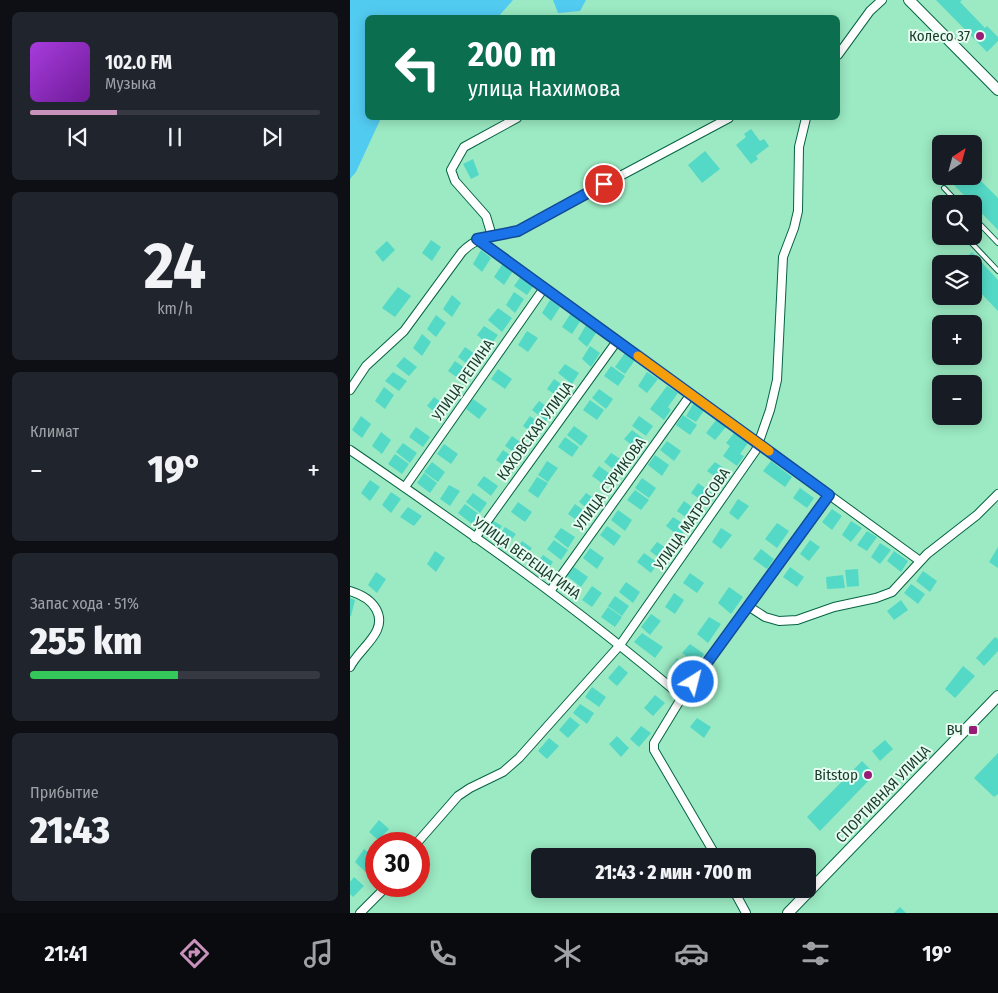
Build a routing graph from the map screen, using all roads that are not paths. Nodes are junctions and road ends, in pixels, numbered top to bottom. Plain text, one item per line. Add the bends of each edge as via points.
1 (882, 0) edge
2 (909, 0) edge
3 (840, 52) edge
4 (998, 90) edge
5 (513, 120) edge
6 (725, 120) edge
7 (806, 120) edge
8 (944, 188) dead end
9 (951, 195) edge
10 (982, 226) edge
11 (492, 236) junction
12 (477, 239) junction
13 (998, 243) edge
14 (973, 245) edge
15 (998, 271) edge
16 (544, 288) junction
17 (617, 340) junction
18 (350, 390) edge
19 (691, 394) junction
20 (759, 444) junction
21 (350, 450) edge
22 (405, 487) junction
23 (998, 494) edge
24 (829, 495) junction
25 (475, 538) junction
26 (920, 561) junction
27 (551, 590) junction
28 (350, 591) edge
29 (748, 606) junction
30 (620, 644) junction
31 (350, 667) edge
32 (682, 697) junction
33 (997, 699) edge
34 (426, 832) edge
35 (711, 848) edge
36 (376, 897) edge
37 (738, 898) edge
38 (360, 913) edge
39 (746, 913) edge
40 (788, 913) edge

1 - 3 street
2 - 4 street
5 - 11 street via 464,148 451,170 454,181 486,216
6 - 11 street via 518,231
7 - 20 street, УЛИЦА МАТРОСОВА via 799,147 798,211 783,257 777,380
8 - 9 lane
10 - 13 lane
11 - 12 street
12 - 16 street
12 - 18 street via 462,252 404,331 366,366
14 - 15 lane
16 - 17 street
16 - 22 street, УЛИЦА РЕПИНА
17 - 19 street
17 - 25 street, КАХОВСКАЯ УЛИЦА
19 - 20 street
19 - 27 street, УЛИЦА СУРИКОВА
20 - 24 street
20 - 30 street, УЛИЦА МАТРОСОВА
21 - 22 street, УЛИЦА ВЕРЕЩАГИНА
22 - 25 street, УЛИЦА ВЕРЕЩАГИНА
23 - 26 street
24 - 26 street
24 - 29 street
25 - 27 street, УЛИЦА ВЕРЕЩАГИНА
26 - 29 street via 892,592 797,620 779,621
27 - 30 street, УЛИЦА ВЕРЕЩАГИНА
28 - 31 street via 371,602 380,621 378,629
29 - 32 street
30 - 32 street, УЛИЦА ВЕРЕЩАГИНА
30 - 34 street, УЛИЦА МАТРОСОВА via 520,758 503,772 458,796
32 - 35 street via 654,743 654,750
33 - 40 street, СПОРТИВНАЯ УЛИЦА
36 - 38 street
37 - 39 street

